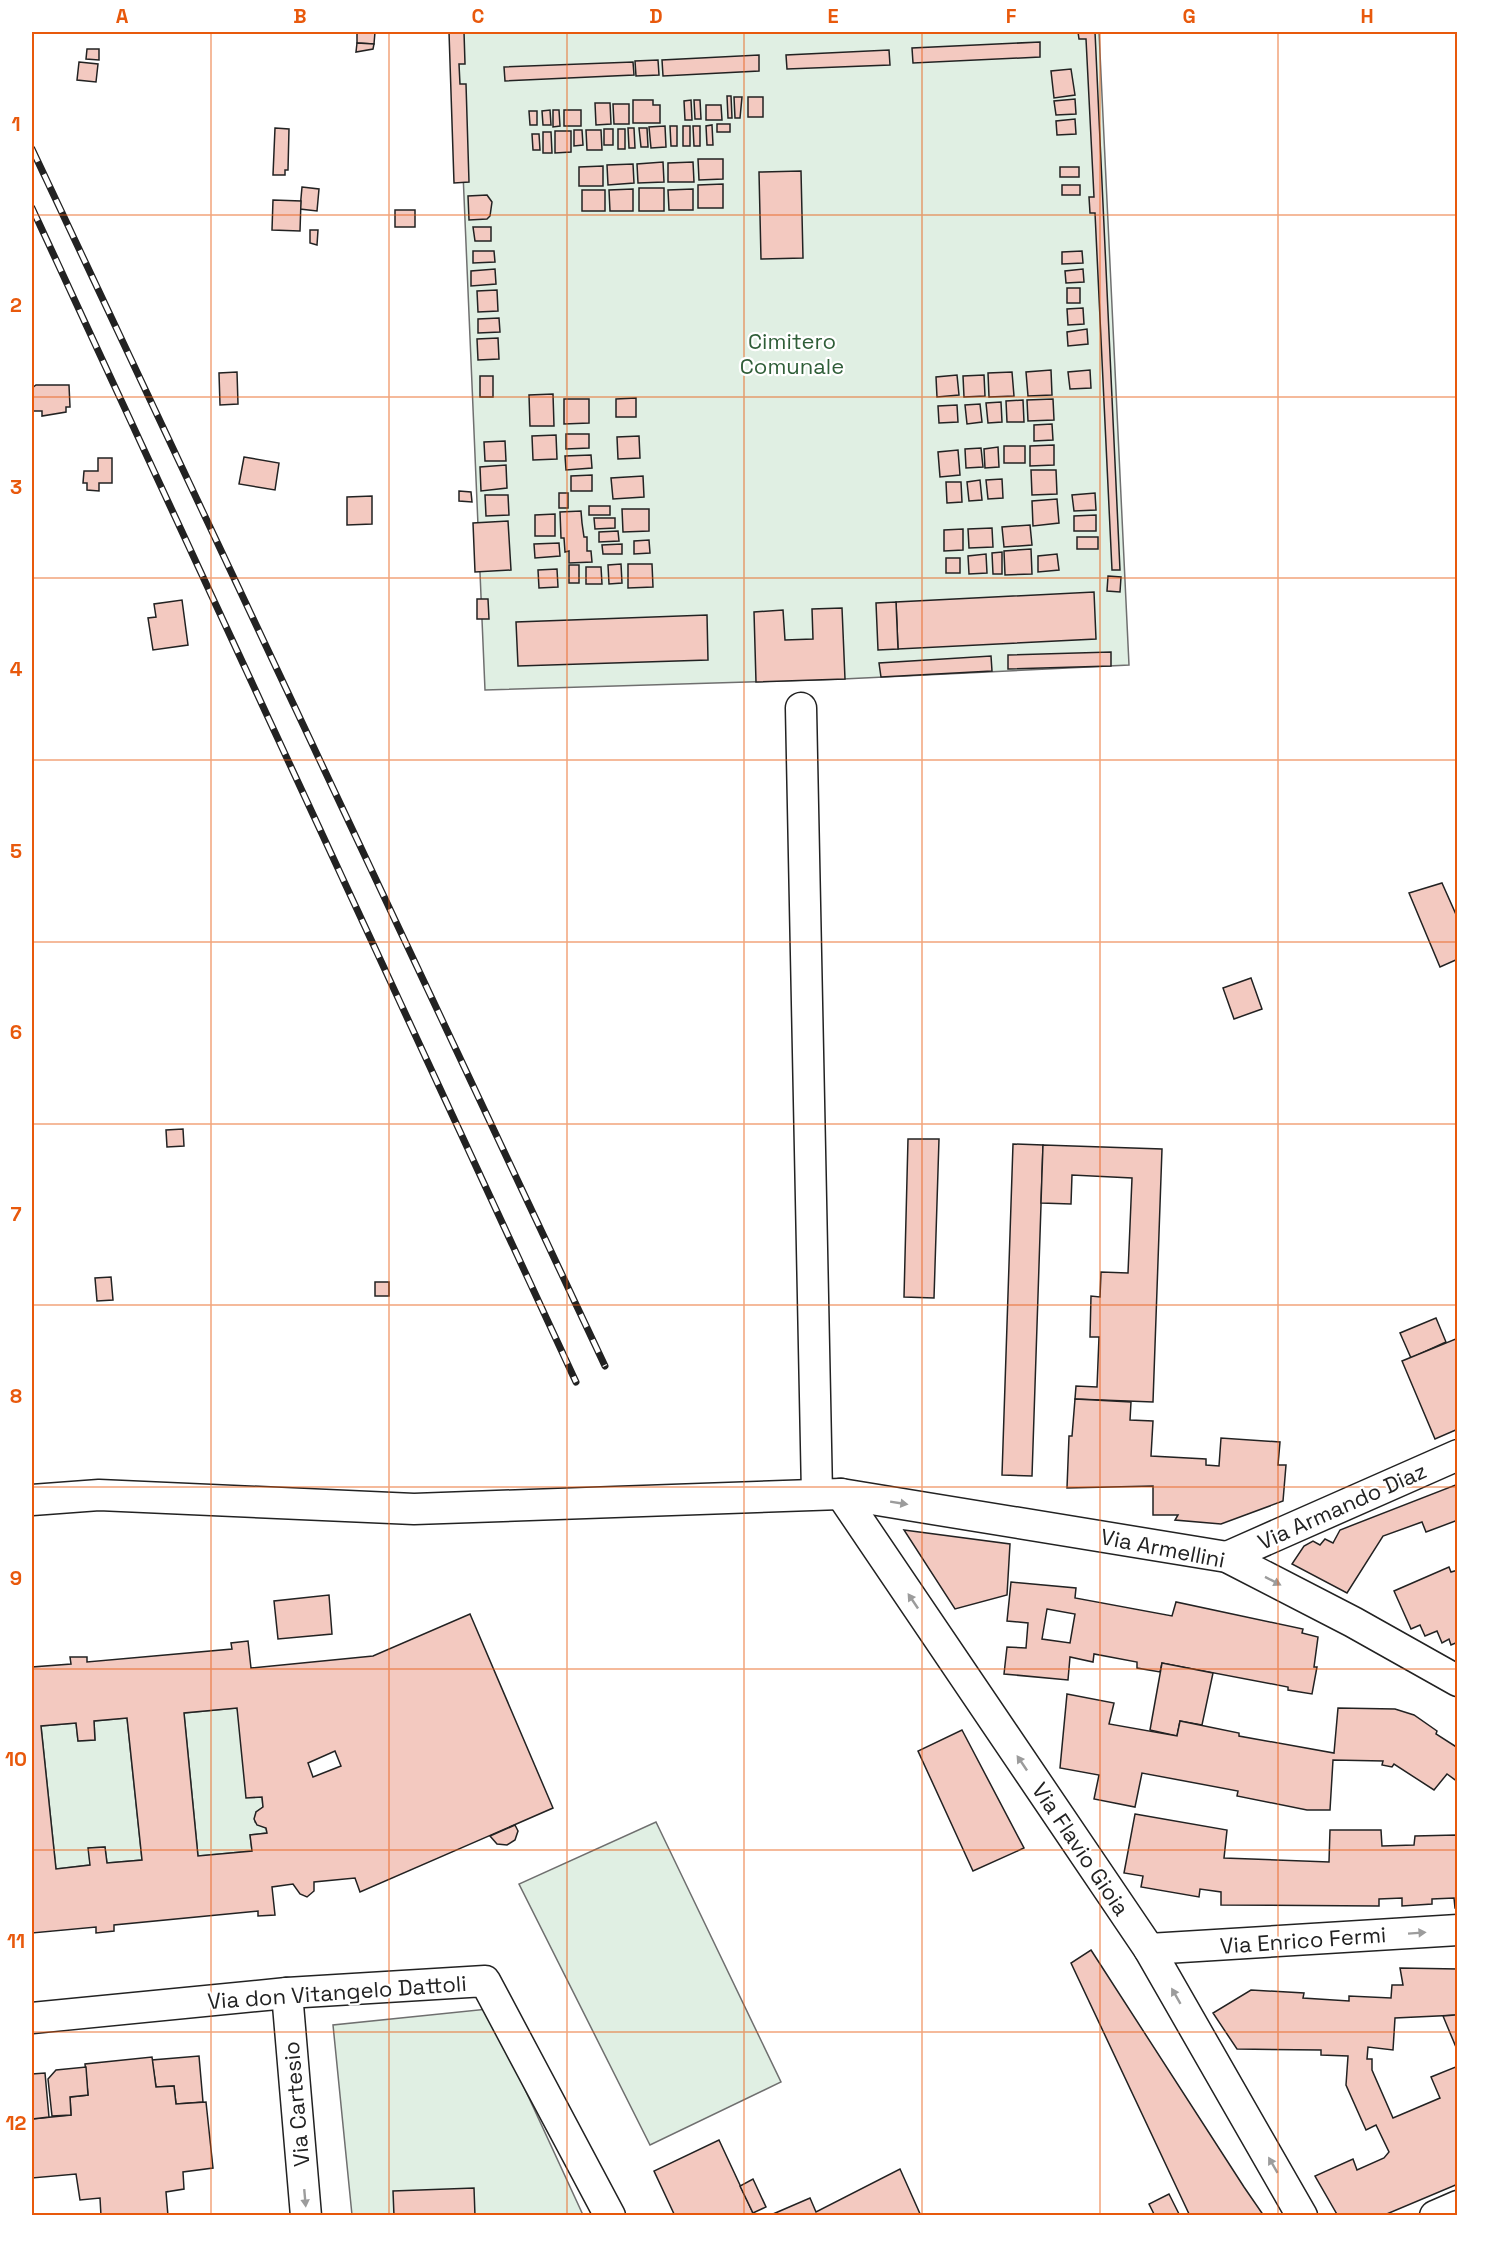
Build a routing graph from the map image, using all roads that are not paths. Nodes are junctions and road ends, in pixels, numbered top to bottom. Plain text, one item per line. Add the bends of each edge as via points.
1 (801, 708) dead end
2 (1458, 1455) edge
3 (829, 1494) junction
4 (32, 1500) edge
5 (1227, 1557) junction
6 (1458, 1682) edge
7 (1458, 1930) edge
8 (1149, 1949) junction
9 (286, 1993) junction
10 (32, 2018) edge
11 (1458, 2206) edge
12 (306, 2216) edge
13 (610, 2216) edge
14 (1302, 2216) edge
15 (1435, 2216) edge

1 - 3 street
2 - 5 street, Via Armando Diaz
3 - 4 street, Via Armellini via 414,1509 99,1495
3 -> 5 street, Via Armellini
8 -> 3 street, Via Flavio Gioia
5 -> 6 street, Via Armellini
8 -> 7 street, Via Enrico Fermi
14 -> 8 street, Via Flavio Gioia
9 - 10 street, Via don Vitangelo Dattoli
9 -> 12 street, Via Cartesio
9 - 13 street, Via don Vitangelo Dattoli via 485,1981
11 - 15 street

